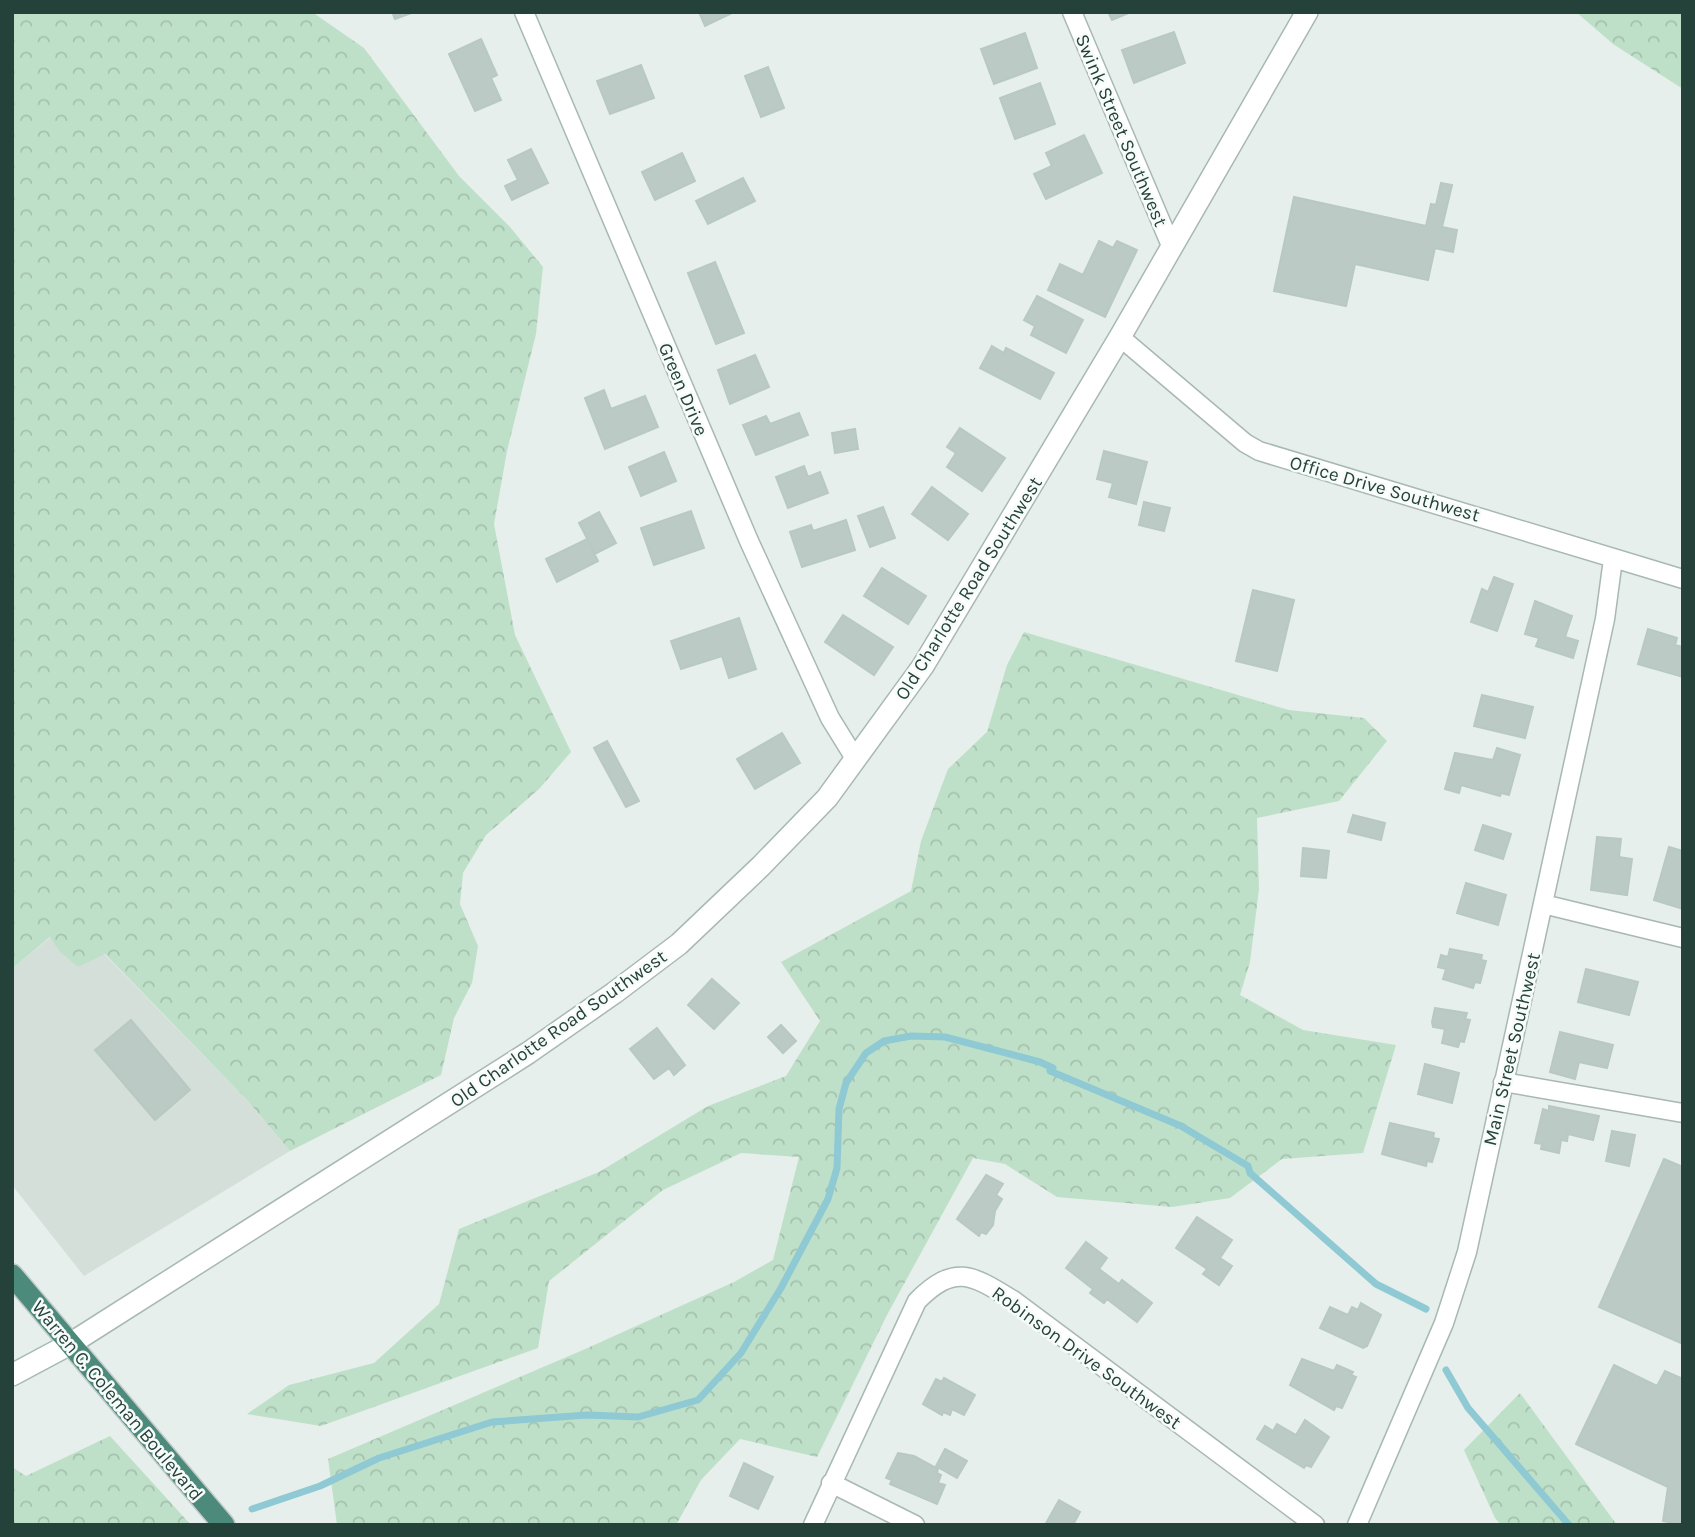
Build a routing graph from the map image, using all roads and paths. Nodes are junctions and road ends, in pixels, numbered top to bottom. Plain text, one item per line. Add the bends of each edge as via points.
1 (524, 12) edge
2 (1072, 12) edge
3 (1307, 12) edge
4 (1172, 248) junction
5 (1119, 337) junction
6 (1613, 559) junction
7 (1683, 579) edge
8 (856, 760) junction
9 (1543, 904) junction
10 (1683, 938) edge
11 (1503, 1082) junction
12 (1683, 1113) edge
13 (12, 1275) edge
14 (70, 1344) junction
15 (12, 1375) edge
16 (831, 1483) junction
17 (224, 1525) edge
18 (813, 1525) edge
19 (915, 1525) edge
20 (1315, 1525) edge
21 (1357, 1525) edge

1 - 8 street, Green Drive via 748,541 830,718
2 - 4 street, Swink Street Southwest
3 - 4 street, Old Charlotte Road Southwest
4 - 5 street, Old Charlotte Road Southwest
5 - 6 street, Office Drive Southwest via 1259,451
5 - 8 street, Old Charlotte Road Southwest via 923,666
6 - 7 street, Office Drive Southwest
6 - 9 street, Main Street Southwest via 1605,619
8 - 14 street, Old Charlotte Road Southwest via 827,798 761,866 679,944 614,993 528,1053
9 - 10 street
9 - 11 street, Main Street Southwest
11 - 12 street
11 - 21 street, Main Street Southwest via 1467,1252 1444,1323
13 - 14 highway, Warren C. Coleman Boulevard
14 - 15 street, Old Charlotte Road Southwest
14 - 17 highway, Warren C. Coleman Boulevard
16 - 18 street, Robinson Drive Southwest
16 - 19 street
16 - 20 street, Robinson Drive Southwest via 918,1301 935,1283 957,1274 981,1280 1013,1300

